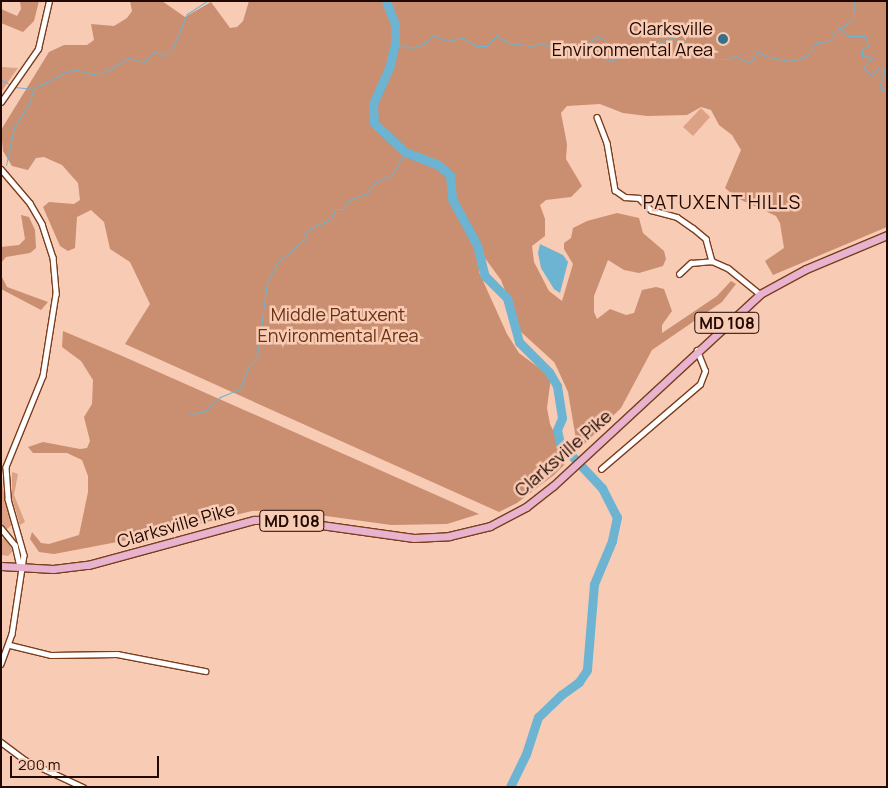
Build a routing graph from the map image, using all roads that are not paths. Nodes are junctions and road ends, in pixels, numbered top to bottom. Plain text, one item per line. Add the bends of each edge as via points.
1 (49, 1) edge
2 (1, 102) edge
3 (597, 117) dead end
4 (1, 169) edge
5 (887, 235) edge
6 (712, 261) junction
7 (679, 274) dead end
8 (760, 294) junction
9 (697, 350) junction
10 (6, 466) junction
11 (601, 469) dead end
12 (1, 474) edge
13 (1, 528) edge
14 (1, 566) edge
15 (20, 568) junction
16 (10, 645) junction
17 (1, 664) edge
18 (205, 671) dead end
19 (1, 742) edge
20 (83, 787) edge

1 - 2 street via 40,43
3 - 6 street via 607,143 615,190 625,196 639,198 650,210 676,217 693,228 706,239
4 - 10 street via 30,203 42,224 53,257 56,288 43,376
5 - 8 main road, Clarksville Pike / MD 108 via 806,269
6 - 7 street via 691,263
6 - 8 street via 728,268
8 - 9 main road, Clarksville Pike / MD 108
9 - 11 street via 704,371 700,384
9 - 15 main road, Clarksville Pike / MD 108 via 538,499 514,515 479,530 449,536 402,538 287,520 254,520 88,565
10 - 12 street
10 - 15 street via 8,499 24,549
13 - 15 street via 14,545
14 - 15 main road, Clarksville Pike / MD 108
15 - 16 street
16 - 17 street
16 - 18 street via 51,655 117,654
19 - 20 street via 25,760

